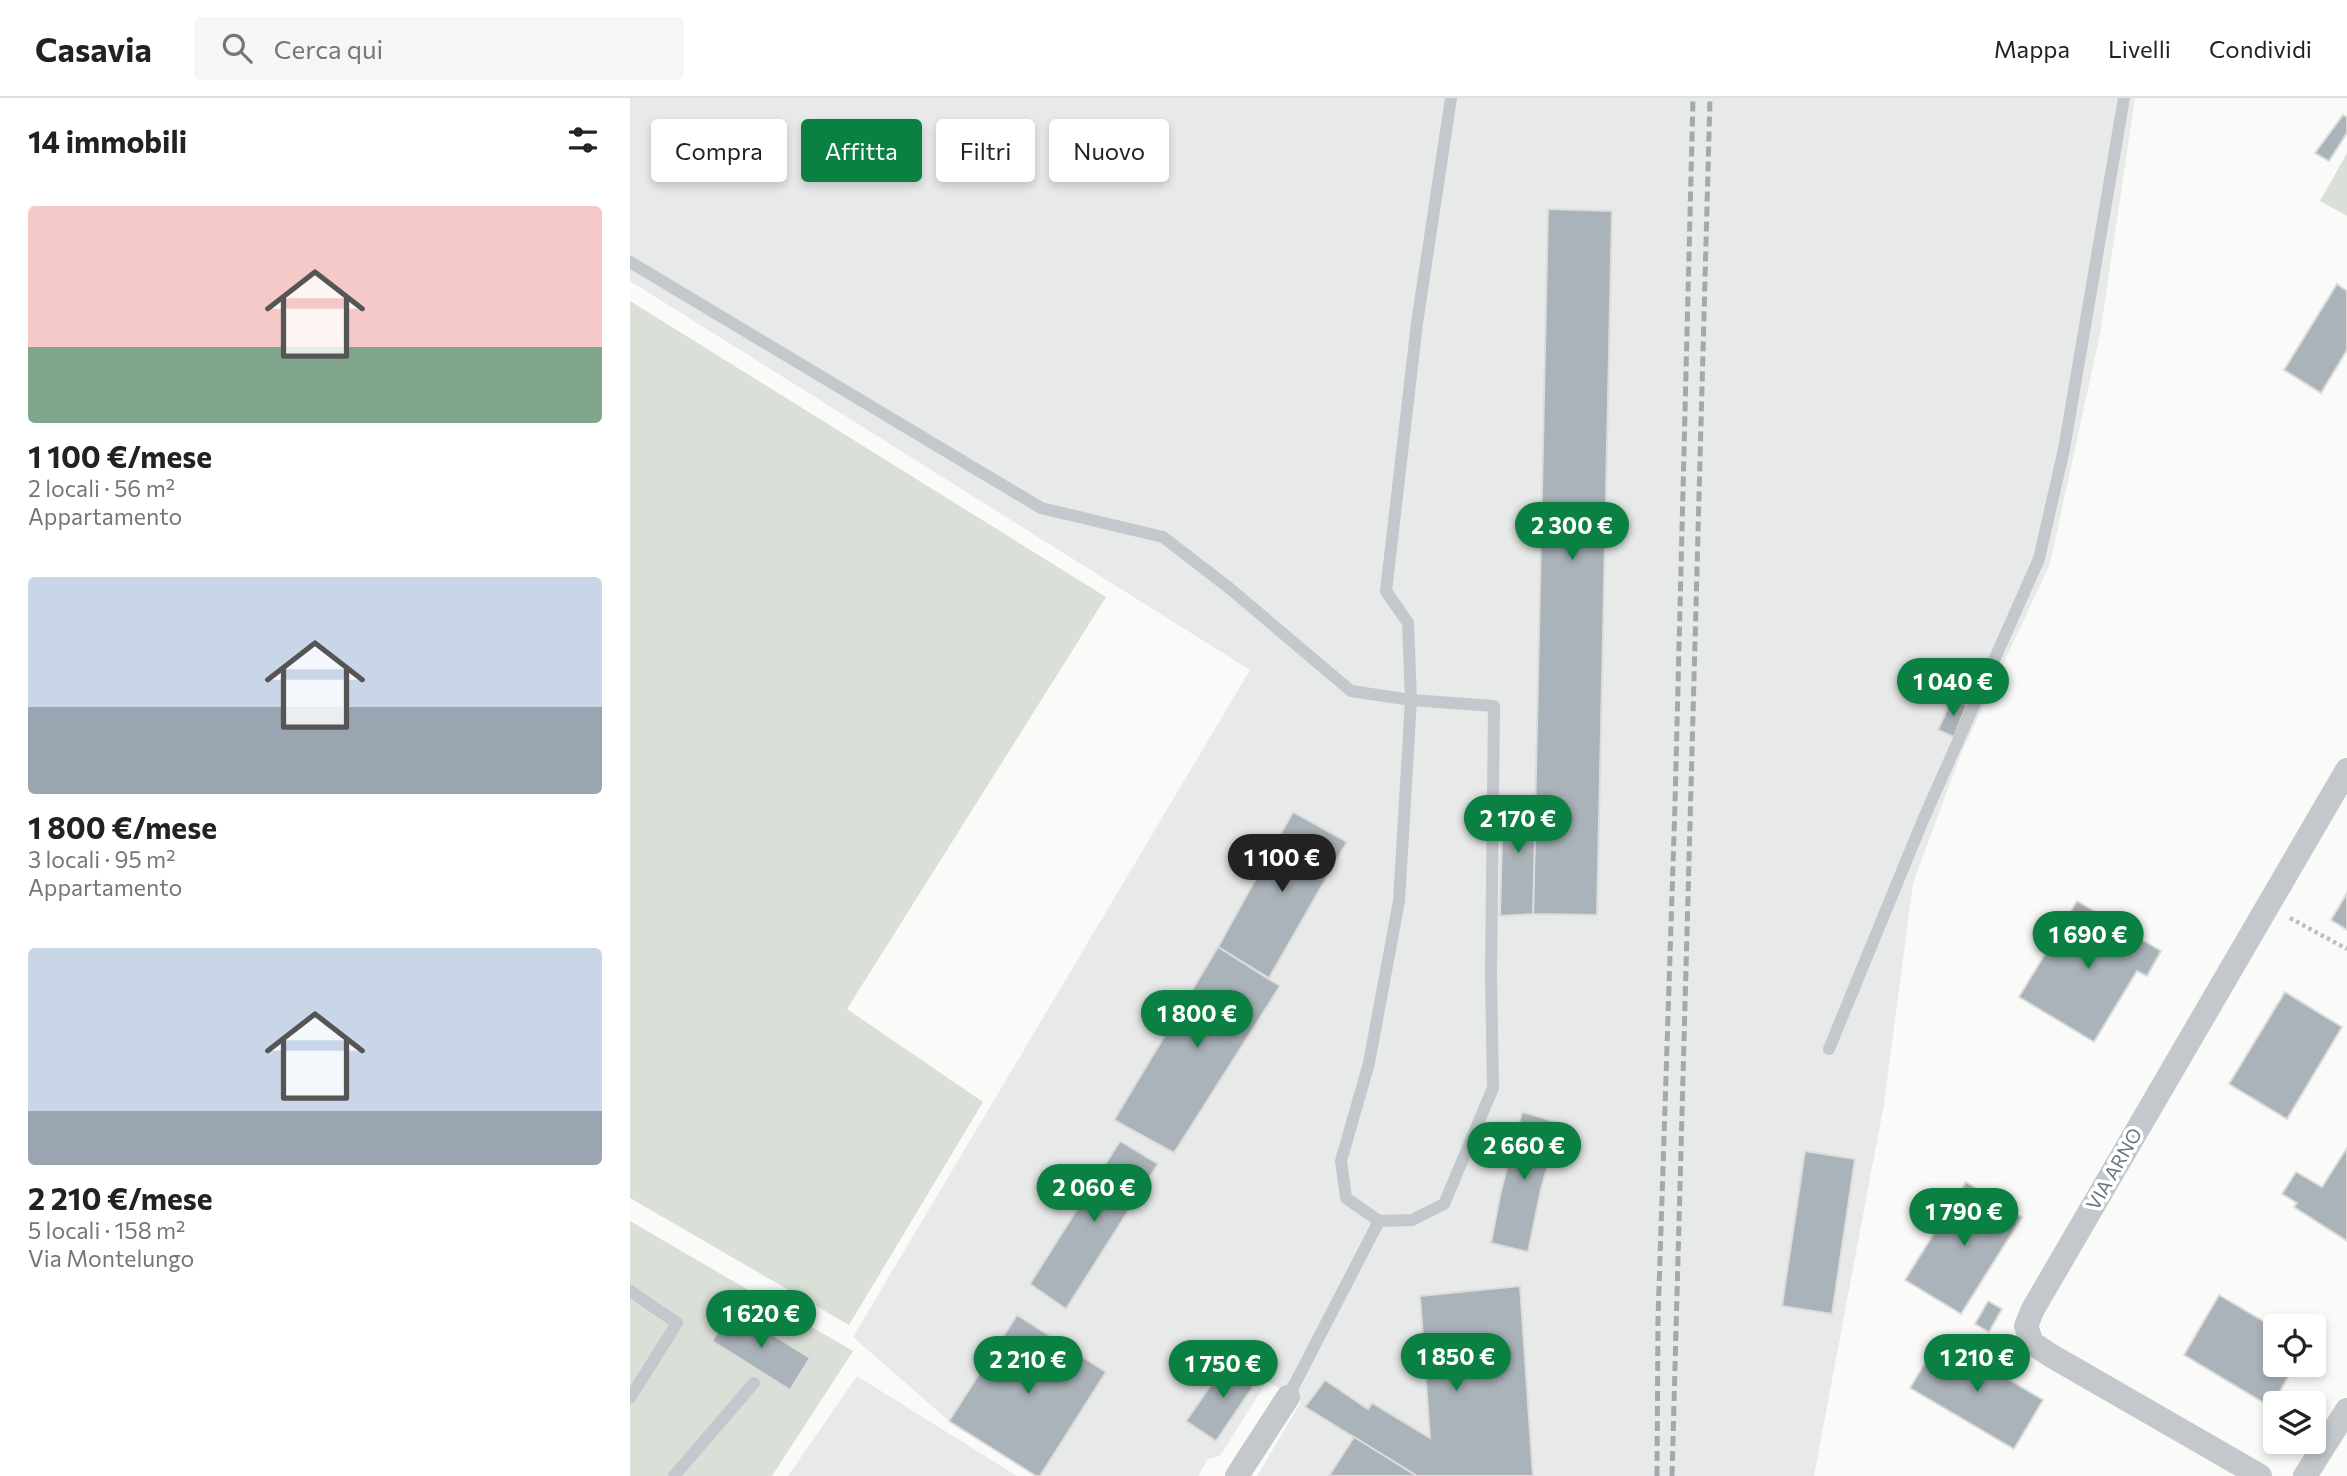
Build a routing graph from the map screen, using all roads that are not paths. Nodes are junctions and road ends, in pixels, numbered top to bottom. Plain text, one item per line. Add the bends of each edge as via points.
1 (1451, 98) edge
2 (2124, 98) edge
3 (630, 262) edge
4 (1410, 700) junction
5 (2347, 770) edge
6 (1829, 1049) dead end
7 (1379, 1221) junction
8 (630, 1291) edge
9 (754, 1383) dead end
10 (1288, 1397) joint
11 (630, 1398) edge
12 (2347, 1410) edge
13 (674, 1476) edge
14 (1237, 1476) edge
15 (2260, 1476) edge
16 (2305, 1476) edge

1 - 4 lane via 1417,323 1386,591 1408,623
2 - 6 lane via 2064,449 2039,559 1923,820
3 - 4 lane via 1041,508 1163,537 1351,691
4 - 7 lane via 1399,901 1369,1062 1340,1161 1346,1198
4 - 7 lane via 1494,706 1493,1088 1444,1204 1412,1220
5 - 15 street, VIA ARNO via 2026,1326 2032,1343 2050,1355
7 - 10 lane
8 - 11 lane via 677,1323
9 - 13 lane
10 - 14 street
12 - 16 street

